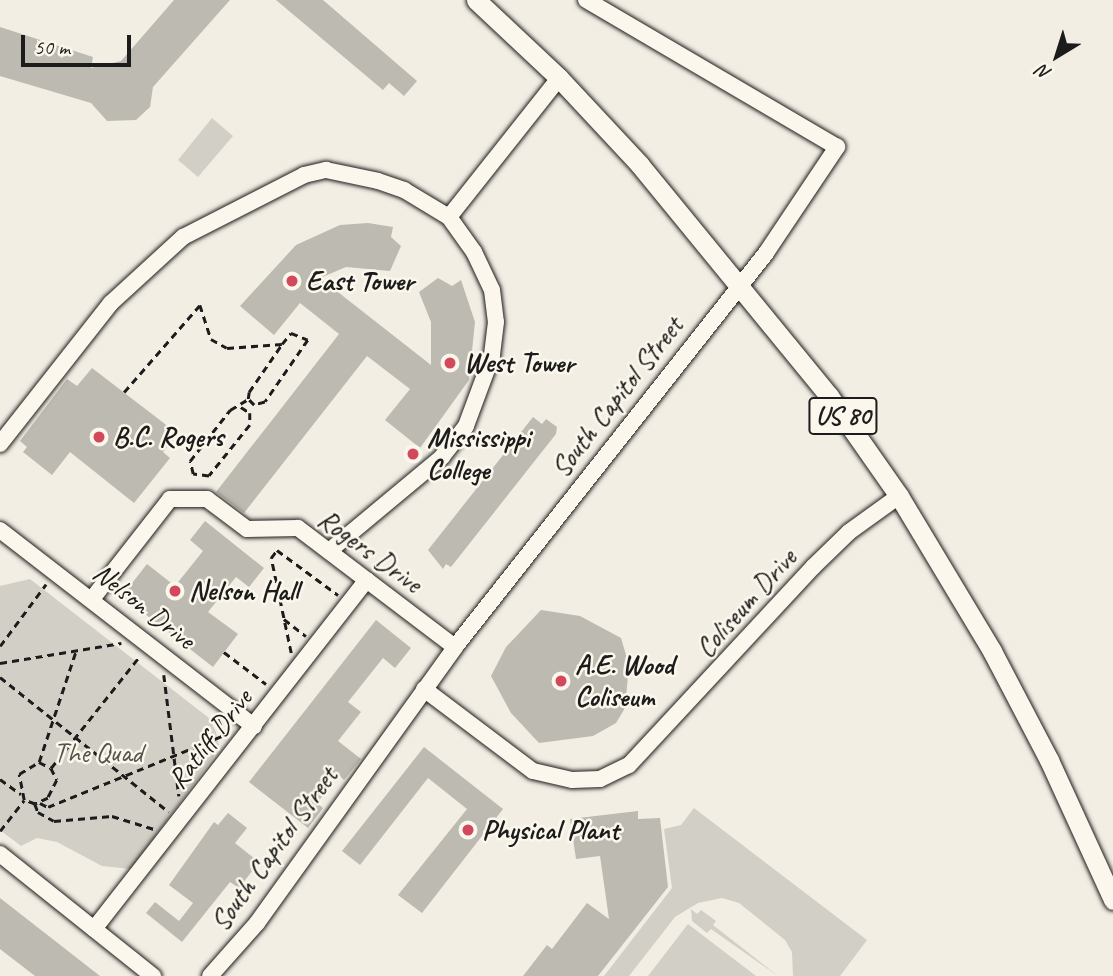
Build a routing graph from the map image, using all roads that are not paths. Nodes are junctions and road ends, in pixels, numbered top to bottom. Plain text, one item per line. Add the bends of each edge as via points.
1 (476, 0) edge
2 (586, 0) edge
3 (559, 78) junction
4 (449, 217) junction
5 (739, 282) junction
6 (0, 444) edge
7 (899, 496) junction
8 (0, 530) edge
9 (329, 551) junction
10 (367, 580) junction
11 (92, 599) junction
12 (455, 647) junction
13 (424, 688) junction
14 (254, 726) junction
15 (0, 855) edge
16 (1113, 900) edge
17 (94, 929) junction
18 (153, 976) edge
19 (210, 976) edge

1 - 3 main road, US 80
2 - 5 street, South Capitol Street via 837,147 766,253
3 - 4 street
3 - 5 main road, US 80
4 - 6 street via 404,190 326,170 273,187 183,237 111,303
4 - 9 street via 474,252 492,290 496,323 482,391 466,426 442,457
5 - 7 main road, US 80 via 829,396
5 - 12 street, South Capitol Street
7 - 13 street, Coliseum Drive via 831,550 629,765 600,779 572,780 533,771
7 - 16 main road, US 80 via 992,651 1049,760
8 - 11 street, Nelson Drive
9 - 10 street, Rogers Drive
9 - 11 street, Rogers Drive via 298,528 247,529 207,499 170,499
10 - 12 street, Rogers Drive
10 - 14 street, Ratliff Drive
11 - 14 street, Nelson Drive
12 - 13 street, South Capitol Street
13 - 19 street, South Capitol Street via 257,923
14 - 17 street, Ratliff Drive via 172,820
15 - 17 street
17 - 18 street

